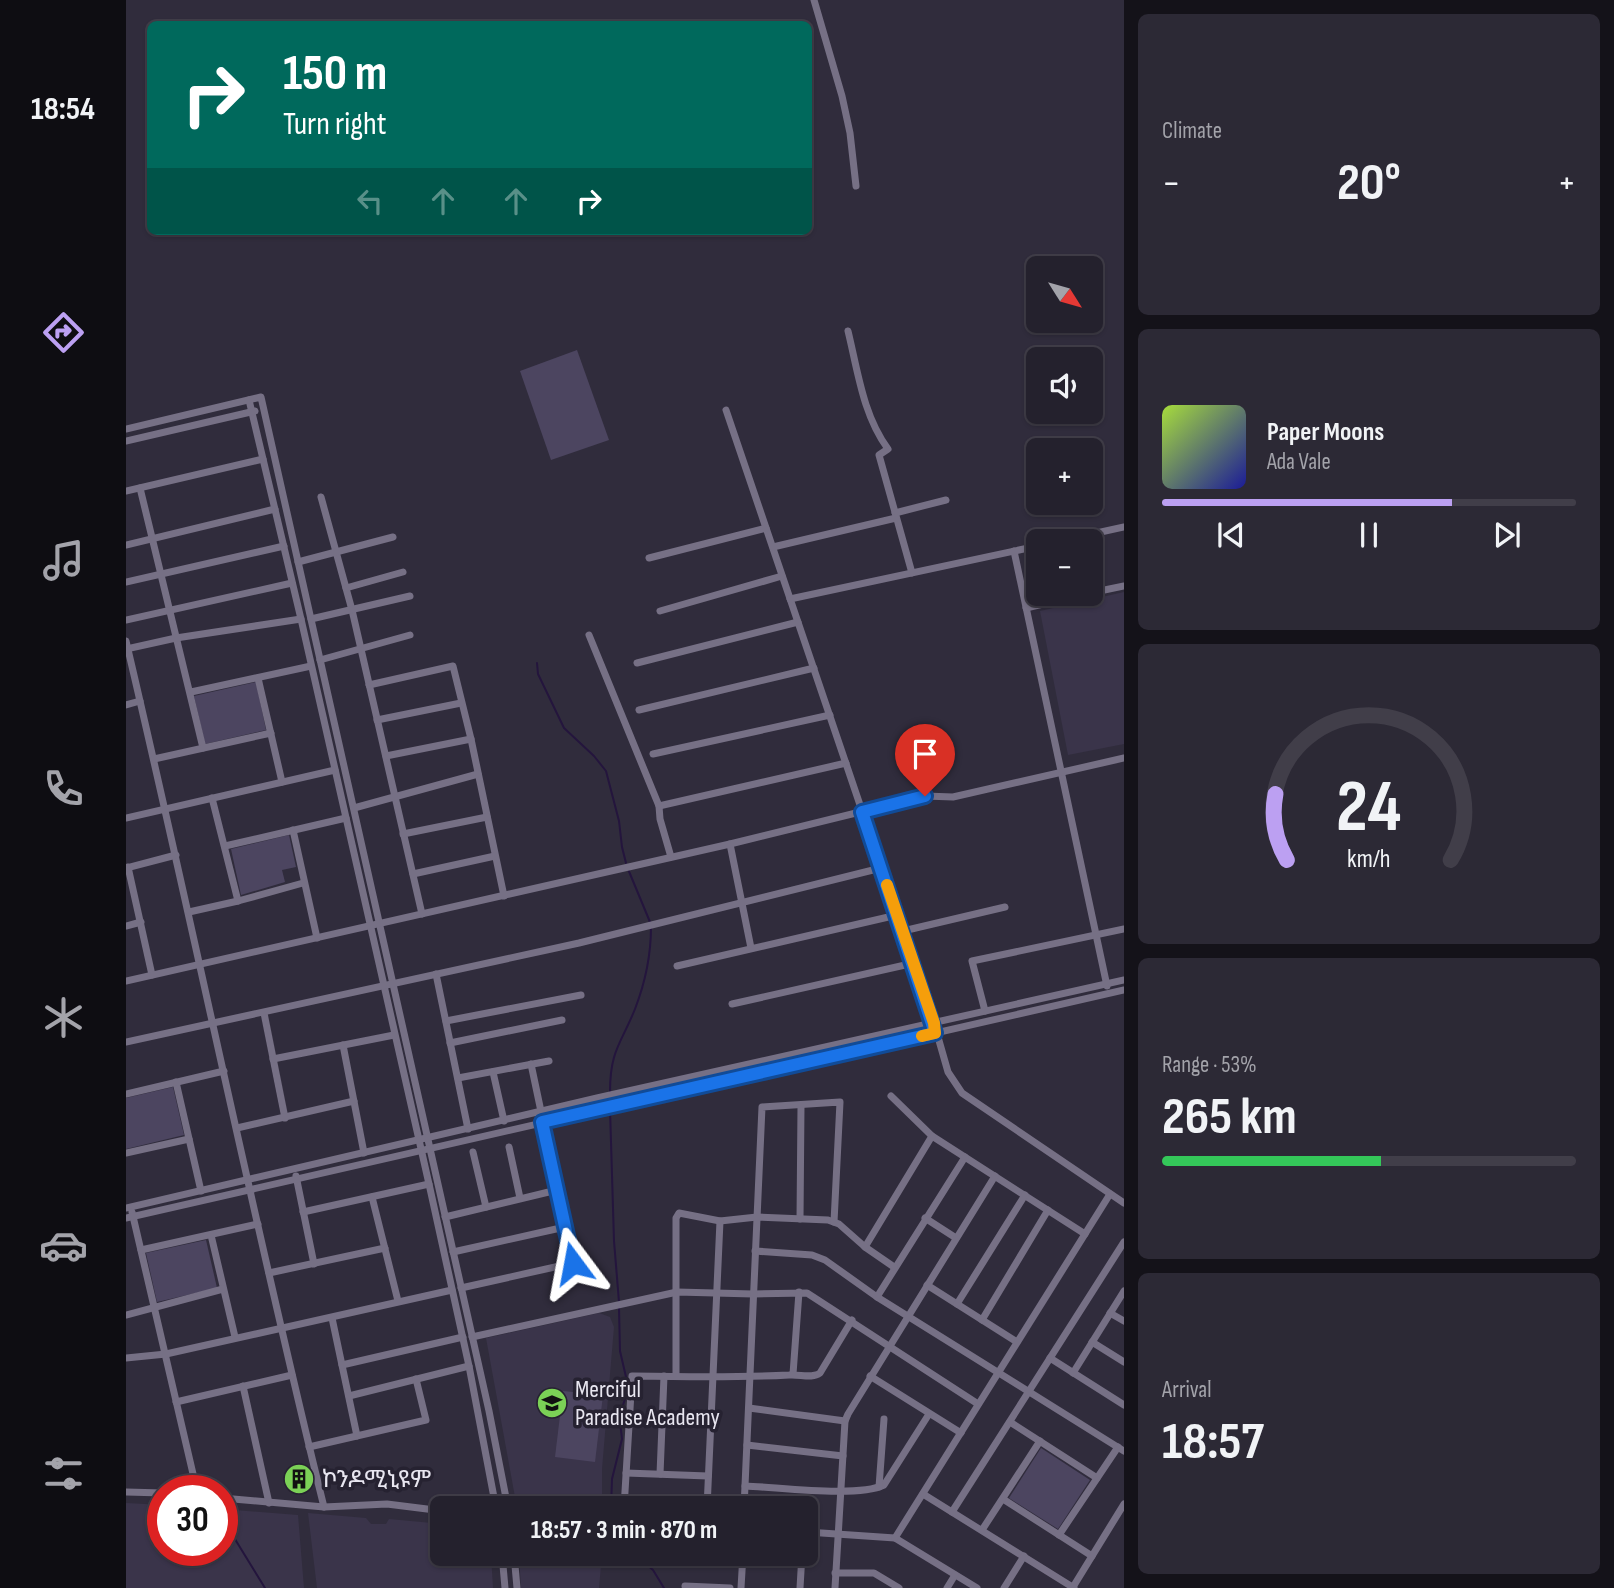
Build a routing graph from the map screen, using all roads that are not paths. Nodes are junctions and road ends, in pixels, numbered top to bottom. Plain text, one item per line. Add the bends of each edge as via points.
1 (814, 0) edge
2 (856, 186) dead end
3 (848, 331) dead end
4 (249, 400) junction
5 (263, 408) junction
6 (726, 410) dead end
7 (252, 411) junction
8 (126, 429) edge
9 (126, 441) edge
10 (263, 459) junction
11 (140, 488) junction
12 (126, 491) edge
13 (321, 497) dead end
14 (946, 500) dead end
15 (275, 509) junction
16 (896, 515) junction
17 (1124, 527) edge
18 (766, 528) junction
19 (1103, 532) edge
20 (393, 537) dead end
21 (152, 538) junction
22 (126, 545) edge
23 (284, 546) junction
24 (773, 547) junction
25 (1026, 548) edge
26 (1014, 551) junction
27 (336, 553) junction
28 (649, 558) dead end
29 (298, 562) junction
30 (403, 572) dead end
31 (912, 573) junction
32 (160, 574) junction
33 (782, 576) junction
34 (126, 582) edge
35 (292, 583) junction
36 (1124, 586) edge
37 (346, 588) junction
38 (1103, 590) edge
39 (410, 596) dead end
40 (790, 599) junction
41 (1035, 606) edge
42 (1026, 608) junction
43 (352, 610) junction
44 (169, 611) junction
45 (660, 611) dead end
46 (302, 619) junction
47 (311, 619) junction
48 (126, 620) edge
49 (798, 622) junction
50 (411, 635) dead end
51 (589, 635) dead end
52 (176, 638) junction
53 (127, 647) edge
54 (361, 649) junction
55 (320, 660) junction
56 (637, 663) dead end
57 (311, 666) junction
58 (814, 668) junction
59 (258, 678) junction
60 (369, 685) junction
61 (191, 692) junction
62 (140, 701) junction
63 (461, 703) junction
64 (126, 705) edge
65 (639, 710) dead end
66 (830, 715) junction
67 (377, 720) junction
68 (271, 733) junction
69 (471, 738) junction
70 (203, 748) junction
71 (653, 754) dead end
72 (386, 757) junction
73 (1124, 758) edge
74 (154, 759) junction
75 (846, 763) junction
76 (335, 770) junction
77 (1062, 772) junction
78 (478, 774) junction
79 (282, 782) junction
80 (395, 797) junction
81 (212, 798) junction
82 (659, 806) junction
83 (166, 808) junction
84 (354, 808) junction
85 (862, 812) junction
86 (487, 817) junction
87 (126, 818) edge
88 (346, 818) junction
89 (292, 830) junction
90 (403, 834) junction
91 (730, 844) junction
92 (225, 846) junction
93 (176, 855) junction
94 (495, 856) junction
95 (671, 857) junction
96 (127, 867) edge
97 (881, 868) junction
98 (413, 874) junction
99 (303, 883) junction
100 (504, 896) junction
101 (238, 901) junction
102 (742, 903) junction
103 (1005, 907) dead end
104 (189, 912) junction
105 (422, 915) junction
106 (897, 915) junction
107 (141, 922) junction
108 (375, 925) junction
109 (126, 926) edge
110 (1124, 929) edge
111 (903, 931) junction
112 (1097, 936) junction
113 (317, 938) junction
114 (751, 948) junction
115 (914, 963) junction
116 (200, 964) junction
117 (677, 967) dead end
118 (436, 974) junction
119 (152, 975) junction
120 (1124, 980) edge
121 (126, 981) edge
122 (1107, 984) junction
123 (388, 985) junction
124 (1124, 990) edge
125 (1109, 993) junction
126 (581, 995) dead end
127 (732, 1004) dead end
128 (985, 1012) junction
129 (264, 1013) junction
130 (562, 1020) dead end
131 (446, 1021) junction
132 (213, 1023) junction
133 (934, 1023) junction
134 (935, 1033) junction
135 (394, 1035) junction
136 (126, 1042) edge
137 (450, 1043) junction
138 (343, 1045) junction
139 (273, 1059) junction
140 (549, 1061) dead end
141 (531, 1064) junction
142 (224, 1071) junction
143 (493, 1072) junction
144 (458, 1079) junction
145 (176, 1082) junction
146 (126, 1094) edge
147 (891, 1096) dead end
148 (354, 1101) junction
149 (801, 1106) junction
150 (540, 1112) junction
151 (285, 1118) junction
152 (503, 1121) junction
153 (542, 1122) junction
154 (237, 1129) junction
155 (468, 1129) junction
156 (932, 1136) junction
157 (428, 1138) junction
158 (189, 1139) junction
159 (418, 1141) junction
160 (509, 1147) dead end
161 (430, 1148) junction
162 (420, 1151) junction
163 (473, 1152) dead end
164 (126, 1153) edge
165 (365, 1153) junction
166 (965, 1157) junction
167 (295, 1169) junction
168 (995, 1176) junction
169 (297, 1179) junction
170 (248, 1180) junction
171 (429, 1184) junction
172 (250, 1190) junction
173 (557, 1190) junction
174 (201, 1191) junction
175 (1110, 1194) junction
176 (1025, 1195) junction
177 (372, 1197) junction
178 (520, 1198) junction
179 (1124, 1203) edge
180 (486, 1207) junction
181 (128, 1208) edge
182 (1048, 1210) junction
183 (303, 1212) junction
184 (129, 1217) edge
185 (445, 1217) junction
186 (757, 1217) junction
187 (925, 1218) junction
188 (800, 1219) junction
189 (720, 1221) junction
190 (834, 1222) junction
191 (258, 1224) junction
192 (565, 1227) junction
193 (1085, 1234) junction
194 (211, 1235) junction
195 (956, 1238) junction
196 (1123, 1245) edge
197 (865, 1247) junction
198 (385, 1248) junction
199 (141, 1250) junction
200 (755, 1251) junction
201 (453, 1252) junction
202 (314, 1264) junction
203 (894, 1266) junction
204 (269, 1273) junction
205 (927, 1285) junction
206 (223, 1289) junction
207 (457, 1289) junction
208 (1124, 1291) edge
209 (677, 1292) junction
210 (717, 1292) junction
211 (799, 1292) junction
212 (753, 1294) junction
213 (877, 1297) junction
214 (398, 1301) junction
215 (957, 1304) junction
216 (154, 1308) junction
217 (1110, 1313) junction
218 (126, 1315) edge
219 (908, 1316) junction
220 (332, 1318) junction
221 (852, 1320) junction
222 (982, 1320) junction
223 (1124, 1321) edge
224 (282, 1327) junction
225 (472, 1336) junction
226 (463, 1337) junction
227 (234, 1338) junction
228 (1017, 1342) junction
229 (1092, 1342) junction
230 (888, 1347) junction
231 (166, 1354) junction
232 (126, 1358) edge
233 (1050, 1358) junction
234 (1124, 1362) edge
235 (342, 1365) junction
236 (469, 1366) junction
237 (999, 1372) junction
238 (1073, 1373) junction
239 (793, 1374) junction
240 (292, 1375) junction
241 (664, 1376) junction
242 (870, 1376) junction
243 (676, 1377) junction
244 (713, 1377) junction
245 (750, 1378) junction
246 (416, 1379) junction
247 (243, 1386) junction
248 (1029, 1391) junction
249 (349, 1396) junction
250 (176, 1402) junction
251 (978, 1404) junction
252 (1124, 1405) edge
253 (749, 1408) junction
254 (489, 1411) junction
255 (478, 1413) junction
256 (929, 1414) junction
257 (884, 1419) dead end
258 (845, 1421) junction
259 (1010, 1422) junction
260 (961, 1433) junction
261 (357, 1436) junction
262 (1040, 1441) junction
263 (747, 1445) junction
264 (309, 1447) junction
265 (1121, 1449) edge
266 (843, 1456) junction
267 (626, 1474) junction
268 (660, 1474) junction
269 (193, 1475) edge
270 (708, 1476) junction
271 (1097, 1478) junction
272 (746, 1486) junction
273 (879, 1487) junction
274 (841, 1491) junction
275 (126, 1492) edge
276 (147, 1493) edge
277 (923, 1494) junction
278 (494, 1496) edge
279 (506, 1496) edge
280 (625, 1496) edge
281 (707, 1496) edge
282 (745, 1496) edge
283 (1003, 1499) junction
284 (238, 1500) edge
285 (269, 1503) junction
286 (1124, 1504) edge
287 (324, 1507) junction
288 (430, 1509) edge
289 (952, 1511) junction
290 (982, 1530) junction
291 (818, 1532) edge
292 (839, 1533) junction
293 (1059, 1535) junction
294 (895, 1538) junction
295 (1024, 1556) junction
296 (1092, 1556) junction
297 (503, 1566) edge
298 (515, 1566) edge
299 (742, 1566) edge
300 (801, 1566) edge
301 (835, 1573) junction
302 (955, 1575) junction
303 (685, 1586) dead end
304 (1074, 1587) edge
305 (505, 1588) edge
306 (517, 1588) edge
307 (730, 1588) edge
308 (741, 1588) edge
309 (800, 1588) edge
310 (835, 1588) edge
311 (899, 1588) edge
312 (947, 1588) edge
313 (977, 1588) edge
314 (1004, 1588) edge

1 - 2 street via 842,96
3 - 16 street via 868,411 888,449 879,455
4 - 5 street via 261,397
4 - 7 street
4 - 8 street
5 - 7 street
5 - 29 street
6 - 18 street
7 - 9 street
7 - 10 street
10 - 11 street
10 - 15 street
11 - 12 street
11 - 21 street
13 - 27 street
14 - 16 street
15 - 21 street
15 - 23 street
16 - 24 street
16 - 31 street
17 - 19 street
18 - 24 street
18 - 28 street
20 - 27 street
21 - 22 street
21 - 32 street
23 - 32 street
23 - 35 street
24 - 33 street
25 - 26 street
26 - 31 street
26 - 42 street
27 - 29 street
27 - 37 street
29 - 47 street
30 - 37 street
31 - 40 street
32 - 34 street
32 - 44 street
33 - 40 street
33 - 45 street
35 - 44 street
35 - 46 street
36 - 38 street
37 - 43 street
39 - 43 street
40 - 49 street
41 - 42 street
42 - 77 street
43 - 47 street
43 - 54 street
44 - 48 street
44 - 52 street
46 - 52 street
46 - 57 street
47 - 55 street
49 - 56 street
49 - 58 street
50 - 54 street
51 - 82 street
52 - 53 street
52 - 61 street
53 - 62 street
54 - 55 street
54 - 60 street
55 - 84 street
57 - 59 street
57 - 76 street
58 - 65 street
58 - 66 street
59 - 61 street
59 - 68 street
60 - 63 street via 453,666
60 - 67 street
61 - 70 street
62 - 64 street
62 - 74 street
63 - 67 street
63 - 69 street
66 - 71 street
66 - 75 street
67 - 72 street
68 - 70 street
68 - 79 street
69 - 72 street
69 - 78 street
70 - 74 street
72 - 80 street
73 - 77 street
74 - 83 street
75 - 82 street
75 - 85 street
76 - 79 street
76 - 88 street
77 - 85 street
77 - 112 street
78 - 80 street
78 - 86 street
79 - 81 street
80 - 84 street
80 - 90 street
81 - 83 street
81 - 92 street
82 - 95 street
83 - 87 street
83 - 93 street
84 - 108 street
85 - 91 street
85 - 97 street
86 - 90 street
86 - 94 street
88 - 89 street
88 - 108 street
89 - 92 street
89 - 99 street
90 - 98 street
91 - 95 street
91 - 102 street
92 - 101 street
93 - 96 street
93 - 104 street
94 - 98 street
94 - 100 street
95 - 100 street
96 - 107 street
97 - 102 street
97 - 106 street
98 - 105 street
99 - 101 street
99 - 113 street
100 - 105 street
101 - 104 street
102 - 114 street
102 - 118 street
103 - 111 street
104 - 116 street
105 - 108 street
106 - 111 street
106 - 114 street
107 - 109 street
107 - 119 street
108 - 113 street
108 - 123 street
110 - 112 street
111 - 115 street
112 - 122 street
112 - 128 street via 972,961
113 - 116 street
114 - 117 street
115 - 127 street
115 - 133 street
116 - 119 street
116 - 132 street
118 - 123 street
118 - 131 street
119 - 121 street
120 - 122 street
122 - 125 street
122 - 128 street
123 - 129 street
123 - 135 street
123 - 157 street
124 - 125 street
125 - 134 street
126 - 131 street
128 - 133 street
129 - 132 street
129 - 139 street
130 - 137 street
131 - 137 street
132 - 136 street
132 - 142 street
133 - 134 street
133 - 150 street
134 - 153 street
134 - 175 street via 948,1073 962,1093
135 - 138 street
135 - 159 street
137 - 144 street
138 - 139 street
138 - 148 street
139 - 151 street
140 - 141 street
141 - 143 street
141 - 150 street
142 - 145 street
142 - 154 street
143 - 144 street
143 - 152 street
144 - 155 street
145 - 146 street
145 - 158 street
147 - 156 street
148 - 151 street
148 - 165 street
149 - 186 street via 762,1107
149 - 188 street
149 - 190 street via 840,1102
150 - 152 street
150 - 153 street
151 - 154 street
152 - 155 street
153 - 161 street
153 - 173 street
154 - 170 street
155 - 157 street
156 - 166 street
156 - 197 street
157 - 159 street
157 - 161 street
158 - 164 street
158 - 174 street
159 - 162 street
159 - 165 street
160 - 178 street
161 - 162 street
161 - 185 street
162 - 169 street
162 - 171 street
163 - 180 street
165 - 167 street
166 - 168 street
166 - 187 street
167 - 169 street
167 - 170 street
168 - 176 street
168 - 195 street
169 - 172 street
169 - 183 street
170 - 172 street
170 - 174 street
171 - 177 street
171 - 207 street
172 - 184 street
172 - 191 street
173 - 178 street
173 - 192 street
174 - 181 street
175 - 179 street
175 - 193 street
176 - 182 street
176 - 215 street
177 - 183 street
177 - 198 street
178 - 180 street
180 - 185 street
181 - 184 street
182 - 193 street
182 - 222 street
183 - 202 street
184 - 199 street
185 - 201 street
186 - 188 street
186 - 189 street
186 - 200 street
187 - 195 street
187 - 203 street
188 - 190 street
189 - 209 street via 677,1215
189 - 210 street
190 - 197 street
191 - 194 street
191 - 204 street
192 - 201 street
192 - 207 street via 573,1263
193 - 228 street
194 - 199 street
194 - 206 street
195 - 205 street
196 - 233 street
197 - 203 street
198 - 202 street
198 - 214 street
199 - 216 street
200 - 212 street
200 - 213 street via 818,1256
201 - 207 street
202 - 204 street
203 - 213 street
204 - 224 street
205 - 215 street
205 - 219 street
206 - 216 street
206 - 227 street
207 - 214 street
207 - 225 street
207 - 226 street
208 - 217 street
209 - 210 street
209 - 225 street
209 - 243 street
210 - 212 street
210 - 244 street
211 - 212 street
211 - 221 street
211 - 239 street
212 - 245 street
213 - 219 street
214 - 220 street
215 - 222 street
216 - 218 street
216 - 231 street
217 - 223 street
217 - 229 street
219 - 230 street
219 - 237 street
220 - 224 street
220 - 235 street
221 - 230 street
221 - 239 street via 818,1375
222 - 228 street
224 - 227 street
224 - 240 street
225 - 254 street
226 - 235 street
226 - 236 street
227 - 231 street
228 - 237 street
229 - 234 street
229 - 238 street
230 - 242 street
230 - 251 street
231 - 232 street
231 - 250 street
233 - 238 street
233 - 248 street
235 - 249 street
236 - 246 street
236 - 255 street
237 - 248 street
237 - 251 street
238 - 252 street
239 - 245 street
240 - 247 street
240 - 264 street
241 - 243 street
241 - 267 street via 632,1376
241 - 268 street
242 - 256 street
242 - 258 street
243 - 244 street
244 - 245 street
244 - 270 street
245 - 253 street
246 - 249 street
246 - 261 street via 426,1420
247 - 250 street
247 - 285 street
248 - 259 street
248 - 265 street
249 - 261 street
250 - 269 street
251 - 260 street
253 - 258 street
253 - 263 street
254 - 255 street
254 - 279 street
255 - 278 street
256 - 260 street
256 - 273 street
257 - 273 street
258 - 266 street
259 - 262 street
259 - 289 street
260 - 277 street
261 - 264 street
262 - 271 street
262 - 283 street
263 - 266 street
263 - 272 street
264 - 287 street
265 - 271 street
266 - 274 street
267 - 268 street
267 - 280 street
268 - 270 street
270 - 281 street
271 - 293 street
272 - 274 street
272 - 282 street
273 - 274 street
274 - 292 street
275 - 276 street
277 - 289 street
277 - 294 street
283 - 290 street
283 - 293 street
284 - 285 street
285 - 287 street
286 - 296 street
287 - 288 street via 387,1504
289 - 290 street
290 - 295 street
291 - 292 street
292 - 294 street
292 - 301 street
293 - 296 street
294 - 302 street
295 - 304 street
295 - 314 street
296 - 304 street
297 - 305 street
298 - 306 street
299 - 308 street
300 - 309 street
301 - 310 street
301 - 311 street via 874,1573
302 - 312 street
302 - 313 street
303 - 307 street

